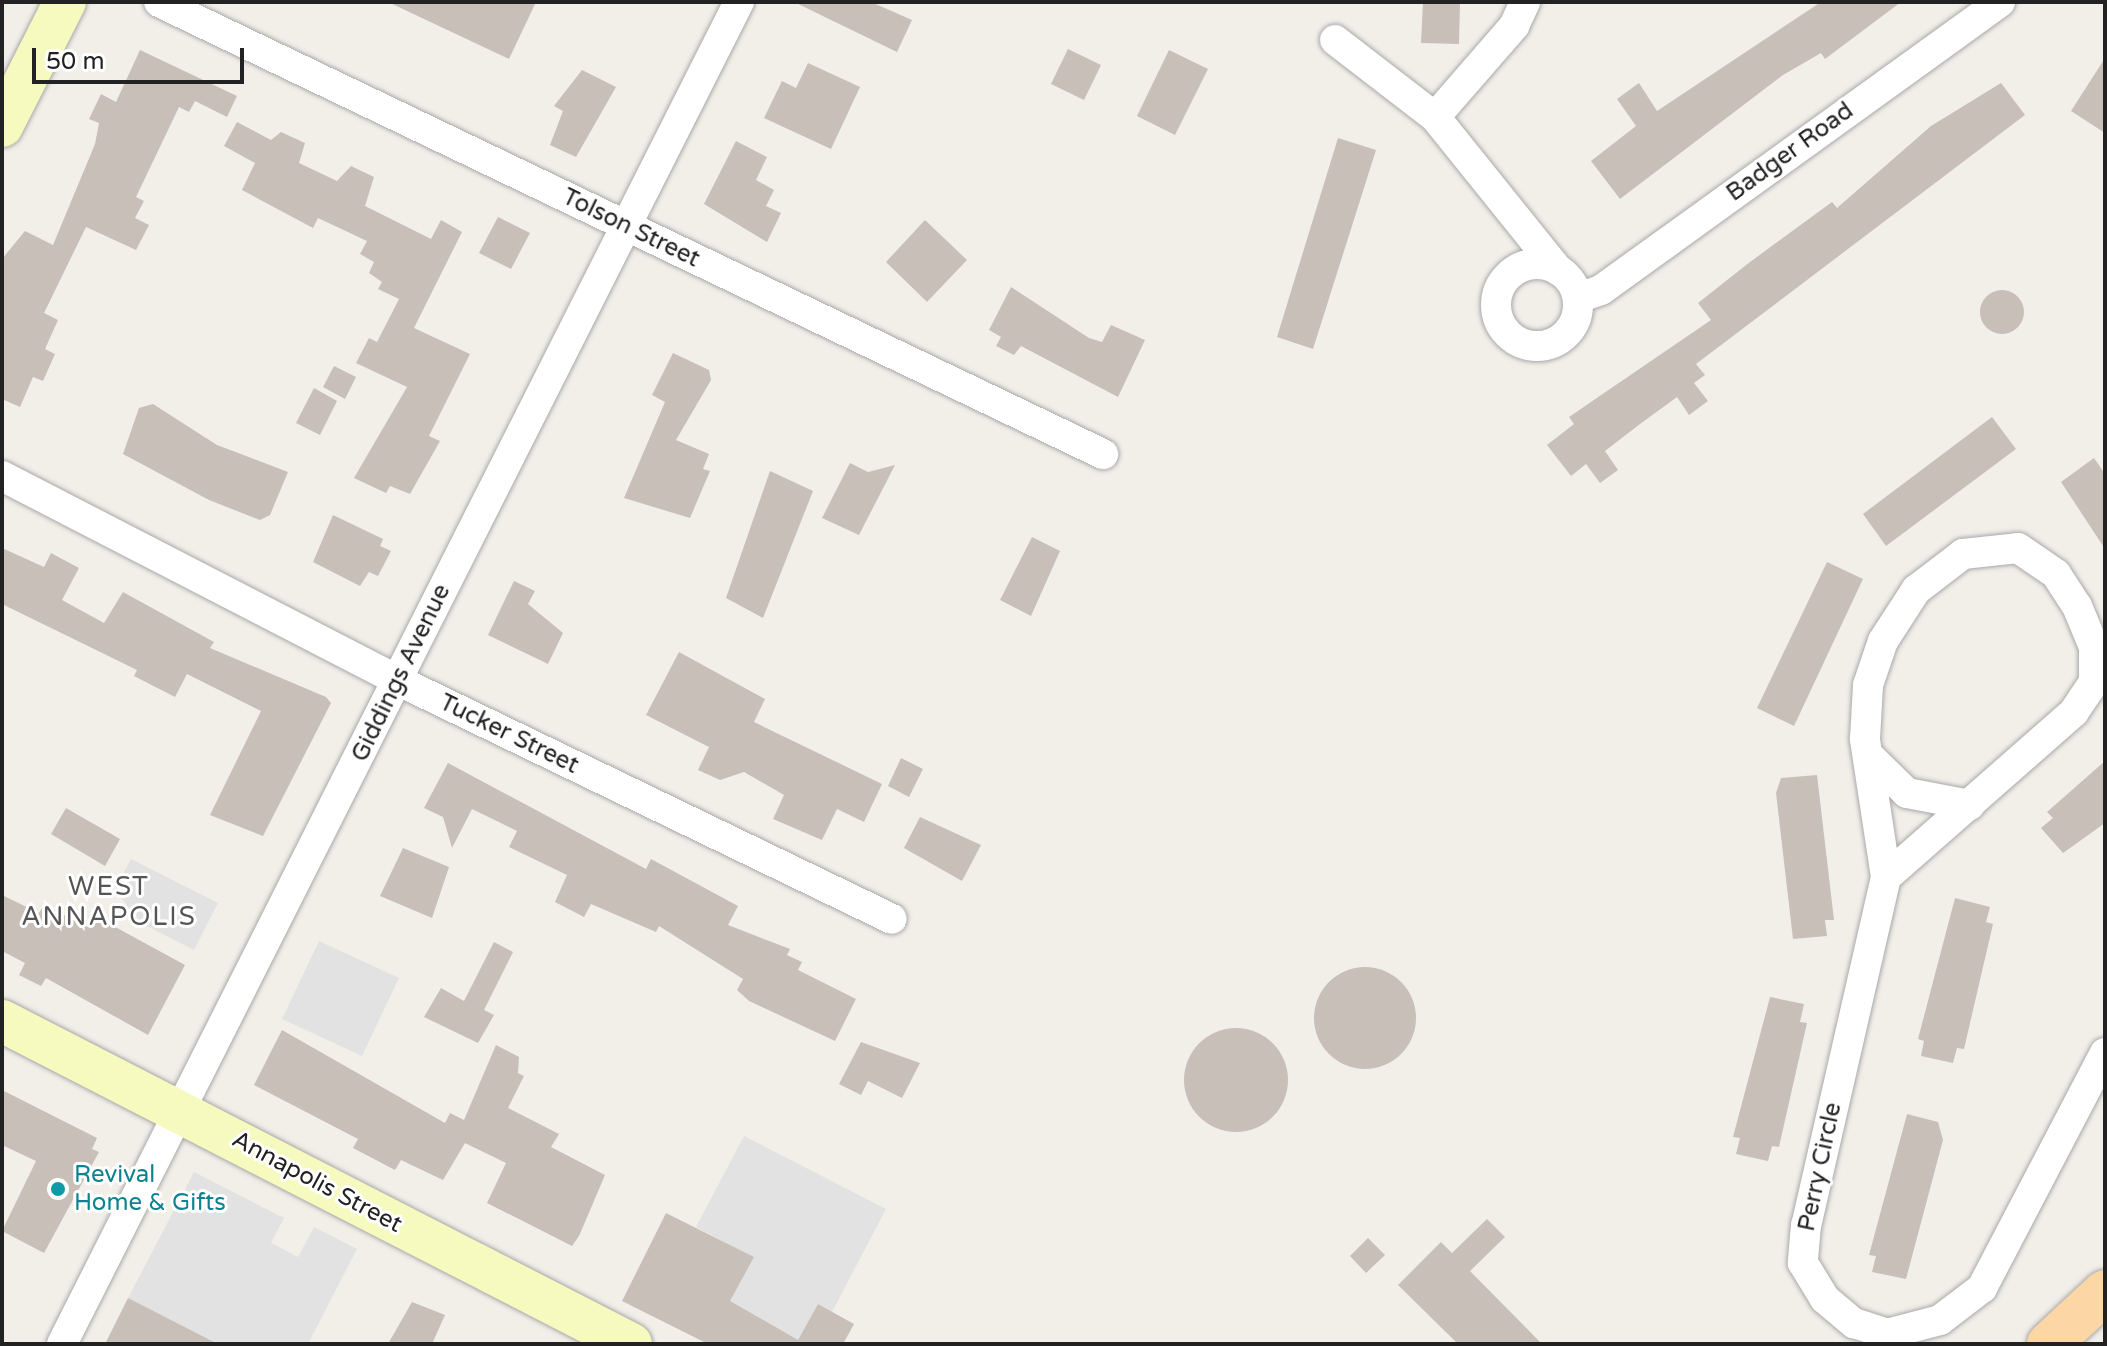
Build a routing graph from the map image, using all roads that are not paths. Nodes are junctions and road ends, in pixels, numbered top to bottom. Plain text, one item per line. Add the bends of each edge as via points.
1 (65, 2) edge
2 (159, 2) edge
3 (739, 2) edge
4 (1525, 2) edge
5 (2000, 2) edge
6 (1335, 40) dead end
7 (1435, 117) junction
8 (2, 126) edge
9 (626, 225) junction
10 (1558, 270) junction
11 (1578, 298) junction
12 (1103, 454) dead end
13 (2, 476) edge
14 (399, 681) junction
15 (1868, 755) junction
16 (1970, 805) junction
17 (1886, 877) junction
18 (892, 919) dead end
19 (2, 1021) edge
20 (2105, 1053) edge
21 (179, 1110) junction
22 (2105, 1292) edge
23 (62, 1344) edge
24 (631, 1344) edge
25 (2049, 1344) edge

1 - 8 street
2 - 9 street, Tolson Street
3 - 9 street, Giddings Avenue
4 - 7 street via 1514,26
5 - 11 street, Badger Road via 1601,290
6 - 7 street
7 - 10 street
9 - 12 street, Tolson Street
9 - 14 street, Giddings Avenue via 495,476
10 - 11 street
10 - 11 street via 1530,265 1503,282 1496,312 1502,327 1528,345 1551,343 1571,329
13 - 14 street, Tucker Street
14 - 18 street, Tucker Street
14 - 21 street, Giddings Avenue
15 - 16 street via 1907,793
15 - 16 street, Perry Circle via 1868,685 1883,641 1916,590 1963,554 2018,548 2056,574 2077,606 2094,647 2094,682 2074,712
15 - 17 street, Perry Circle
16 - 17 street, Perry Circle
17 - 20 street, Perry Circle via 1803,1263 1825,1299 1854,1323 1887,1334 1940,1320 1982,1288
19 - 21 street, Annapolis Street
21 - 23 street, Giddings Avenue
21 - 24 street, Annapolis Street
22 - 25 main road

